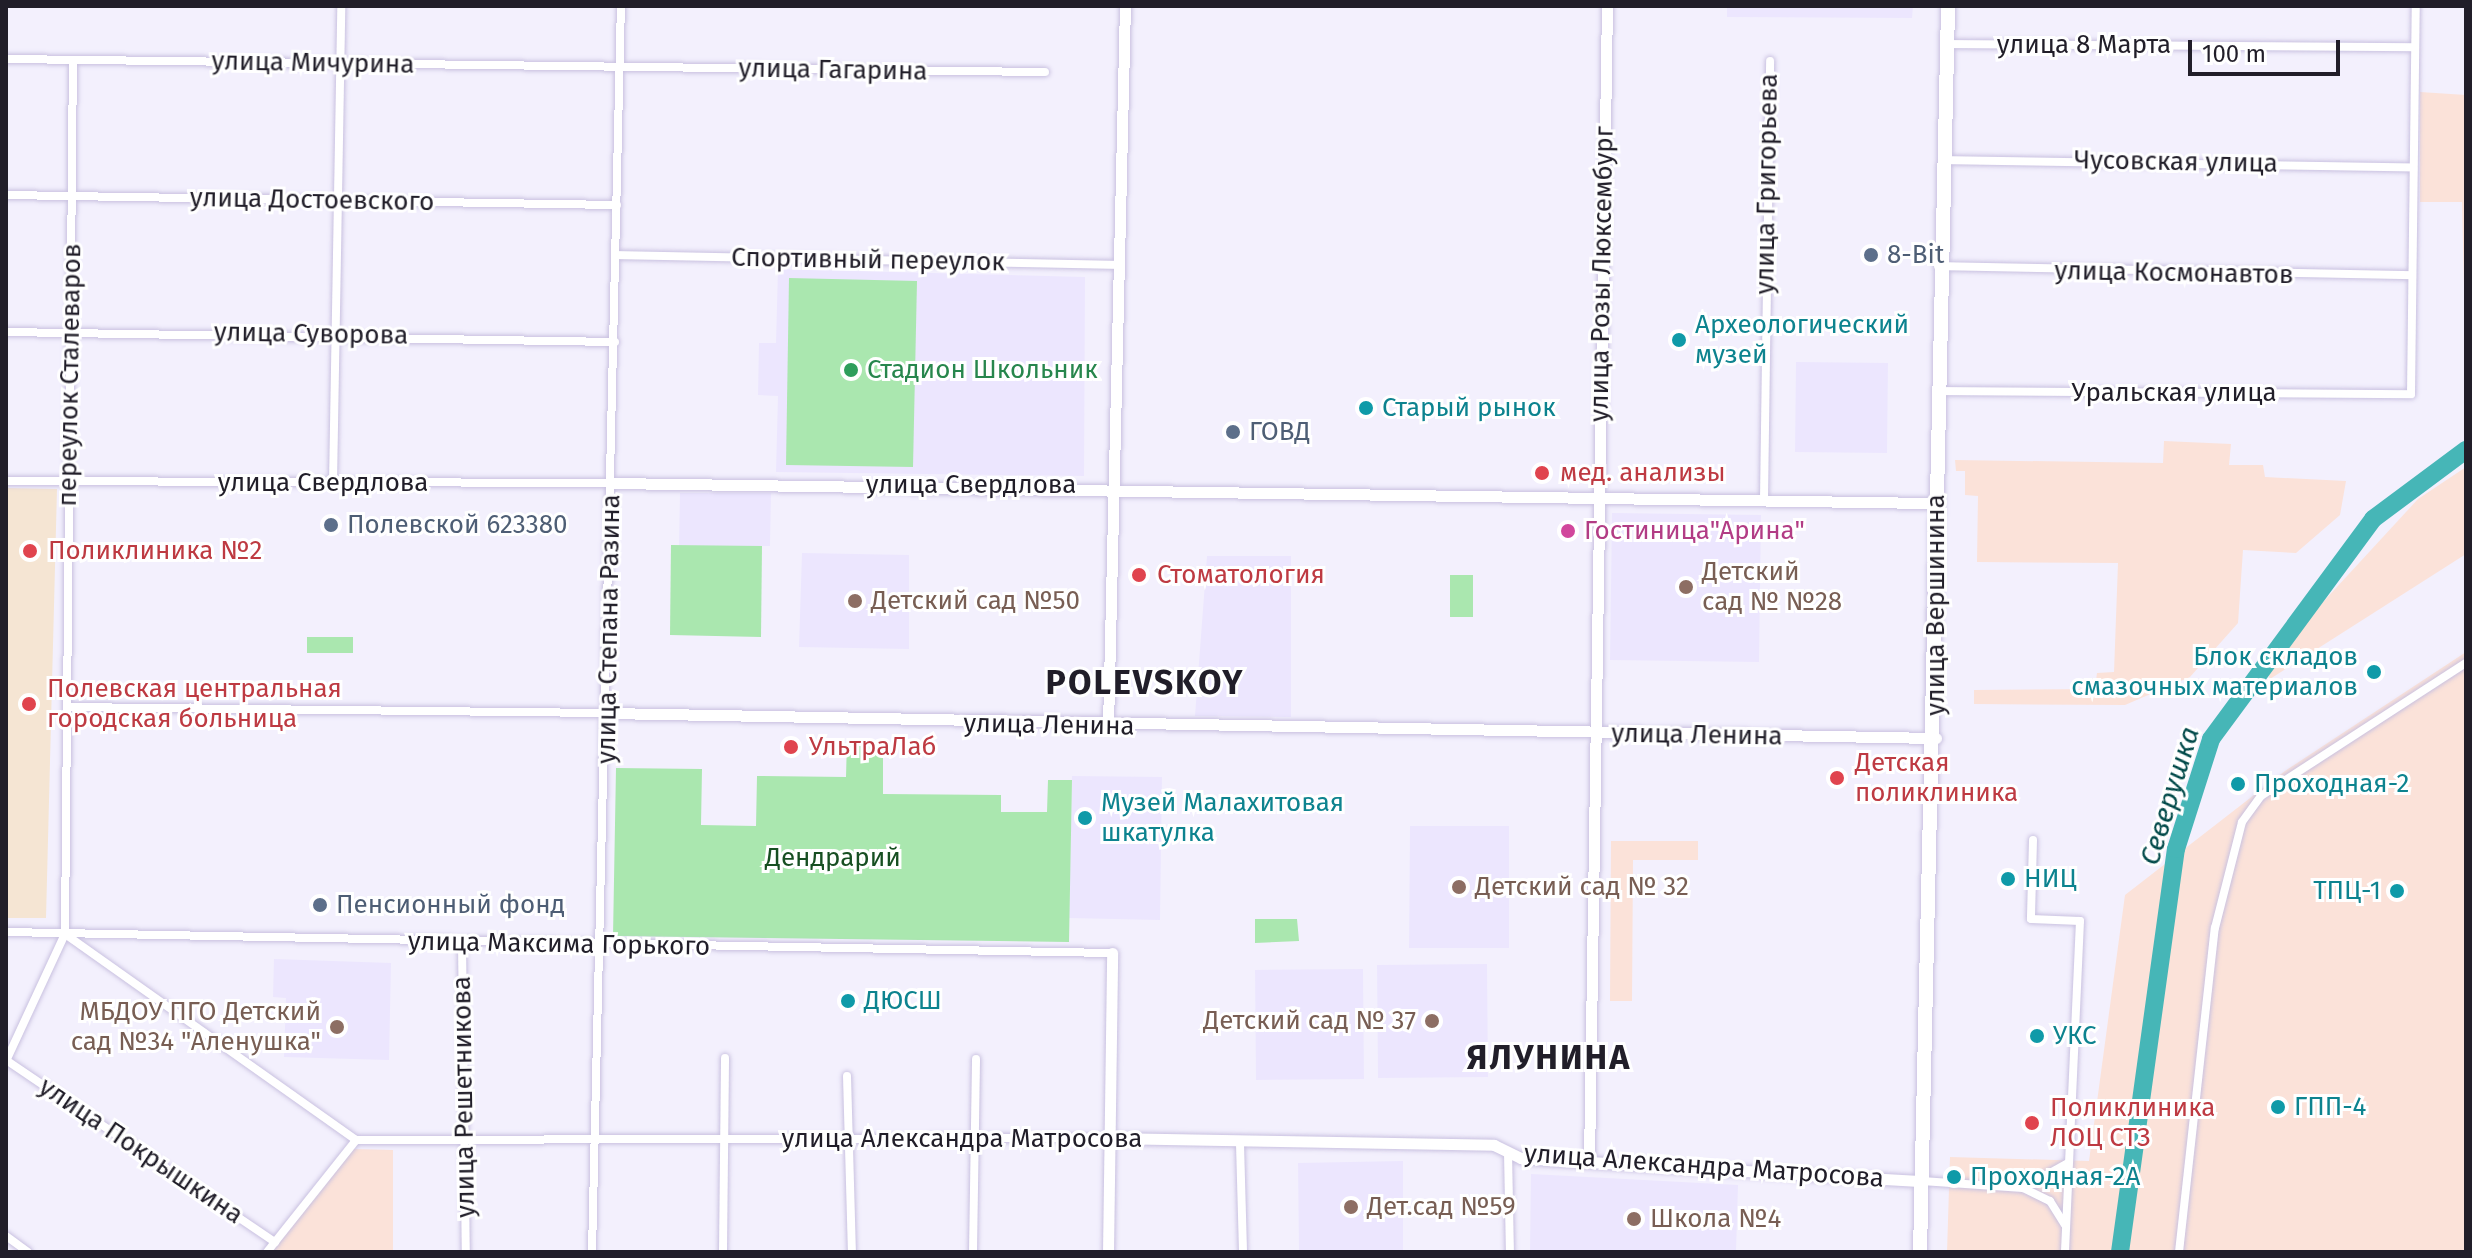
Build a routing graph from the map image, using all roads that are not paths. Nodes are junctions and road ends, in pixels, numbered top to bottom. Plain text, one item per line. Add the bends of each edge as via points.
1 (341, 6) edge
2 (621, 6) edge
3 (1125, 6) edge
4 (1607, 6) edge
5 (1948, 6) edge
6 (2416, 6) edge
7 (1945, 44) junction
8 (2414, 47) junction
9 (6, 59) edge
10 (73, 60) junction
11 (1770, 61) dead end
12 (340, 63) junction
13 (620, 68) junction
14 (1045, 72) dead end
15 (1941, 160) junction
16 (2411, 167) junction
17 (6, 195) edge
18 (72, 196) junction
19 (338, 201) junction
20 (617, 205) junction
21 (617, 255) junction
22 (1119, 265) junction
23 (1938, 266) junction
24 (2411, 275) junction
25 (6, 332) edge
26 (336, 332) junction
27 (71, 334) junction
28 (615, 342) junction
29 (1937, 391) junction
30 (6, 481) edge
31 (69, 482) junction
32 (333, 483) junction
33 (612, 483) junction
34 (1111, 486) junction
35 (1598, 497) junction
36 (1764, 500) junction
37 (1936, 503) junction
38 (2466, 663) edge
39 (67, 707) junction
40 (608, 713) junction
41 (1108, 726) junction
42 (1594, 733) junction
43 (1936, 738) junction
44 (2033, 840) dead end
45 (6, 932) edge
46 (65, 934) junction
47 (462, 942) junction
48 (595, 945) junction
49 (1112, 953) joint
50 (725, 1058) dead end
51 (976, 1059) dead end
52 (6, 1060) edge
53 (847, 1076) dead end
54 (851, 1138) junction
55 (1108, 1138) junction
56 (724, 1139) junction
57 (973, 1139) junction
58 (356, 1140) junction
59 (465, 1141) junction
60 (591, 1141) junction
61 (1240, 1144) junction
62 (1508, 1152) junction
63 (1589, 1162) junction
64 (2068, 1163) junction
65 (1922, 1181) junction
66 (2023, 1188) junction
67 (2065, 1226) junction
68 (6, 1236) edge
69 (275, 1242) junction
70 (28, 1252) edge
71 (267, 1252) edge
72 (466, 1252) edge
73 (592, 1252) edge
74 (723, 1252) edge
75 (852, 1252) edge
76 (973, 1252) edge
77 (1108, 1252) edge
78 (1243, 1252) edge
79 (1510, 1252) edge
80 (1920, 1252) edge
81 (2065, 1252) edge
82 (2179, 1252) edge

1 - 12 street
2 - 13 street, улица Степана Разина
3 - 22 street
4 - 35 street, улица Розы Люксембург
5 - 7 main road, улица Вершинина
6 - 8 street
7 - 8 street, улица 8 Марта
7 - 15 main road, улица Вершинина
8 - 16 street
9 - 10 street, улица Мичурина
10 - 12 street, улица Мичурина
10 - 18 street, переулок Сталеваров
11 - 36 street, улица Григорьева
12 - 13 street, улица Мичурина
12 - 19 street
13 - 14 street, улица Гагарина
13 - 20 street, улица Степана Разина
15 - 16 street, Чусовская улица
15 - 23 main road, улица Вершинина
16 - 24 street
17 - 18 street, улица Достоевского
18 - 19 street, улица Достоевского
18 - 27 street, переулок Сталеваров
19 - 20 street, улица Достоевского
19 - 26 street
20 - 21 street, улица Степана Разина
21 - 22 street, Спортивный переулок
21 - 28 street, улица Степана Разина
22 - 34 street
23 - 24 street, улица Космонавтов
23 - 29 main road, улица Вершинина
24 - 29 street, Уральская улица via 2411,394
25 - 27 street, улица Суворова
26 - 27 street, улица Суворова
26 - 28 street, улица Суворова
26 - 32 street
27 - 31 street, переулок Сталеваров
28 - 33 street, улица Степана Разина
29 - 37 main road, улица Вершинина
30 - 31 street, улица Свердлова
31 - 32 street, улица Свердлова
31 - 39 street, переулок Сталеваров
32 - 33 street, улица Свердлова
33 - 34 street, улица Свердлова
33 - 40 street, улица Степана Разина
34 - 35 street, улица Свердлова
34 - 41 street
35 - 36 street, улица Свердлова
35 - 42 street, улица Розы Люксембург
36 - 37 street, улица Свердлова
37 - 43 main road, улица Вершинина
38 - 82 street via 2261,796 2242,822 2215,928
39 - 40 street, улица Ленина
39 - 46 street, переулок Сталеваров
40 - 41 street, улица Ленина
40 - 48 street, улица Степана Разина
41 - 42 street, улица Ленина
42 - 43 street, улица Ленина
42 - 63 street, улица Розы Люксембург
43 - 65 main road, улица Вершинина
44 - 64 street via 2031,919 2080,921
45 - 46 street, улица Максима Горького
46 - 47 street, улица Максима Горького
46 - 52 street, переулок Сталеваров
46 - 58 street
47 - 48 street, улица Максима Горького
47 - 59 street, улица Решетникова
48 - 49 street, улица Максима Горького
48 - 60 street, улица Степана Разина
49 - 55 street
50 - 56 street
51 - 57 street
52 - 69 street, улица Покрышкина
53 - 54 street
54 - 56 street, улица Александра Матросова
54 - 57 street, улица Александра Матросова
54 - 75 street
55 - 57 street, улица Александра Матросова
55 - 61 street, улица Александра Матросова
55 - 77 street
56 - 60 street, улица Александра Матросова
56 - 74 street
57 - 76 street
58 - 59 street, улица Александра Матросова
58 - 69 street
59 - 60 street, улица Александра Матросова
59 - 72 street, улица Решетникова
60 - 73 street, улица Степана Разина
61 - 62 street, улица Александра Матросова via 1430,1142
61 - 78 street
62 - 63 street, улица Александра Матросова
62 - 79 street
63 - 65 street, улица Александра Матросова
64 - 66 street via 2042,1184
64 - 67 street
65 - 66 street
65 - 80 main road, улица Вершинина
66 - 67 street via 2050,1201
67 - 81 street
68 - 70 street
69 - 71 street

